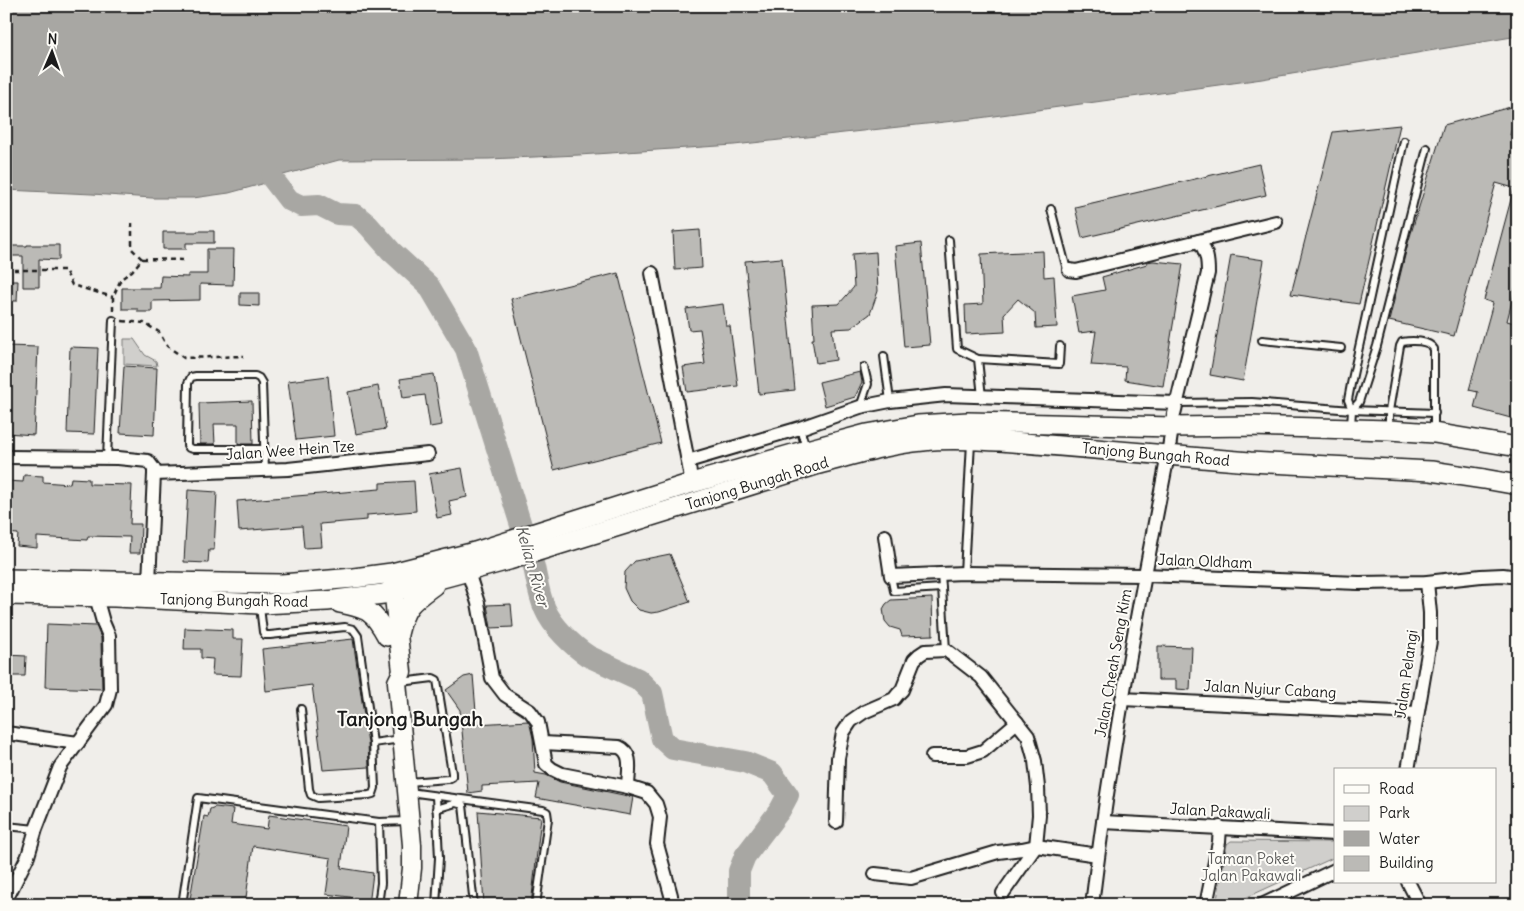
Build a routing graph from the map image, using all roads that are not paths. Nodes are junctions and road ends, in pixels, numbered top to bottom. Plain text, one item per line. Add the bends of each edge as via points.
1 (1404, 142) dead end
2 (1427, 148) dead end
3 (1051, 209) dead end
4 (1276, 222) dead end
5 (949, 240) dead end
6 (1199, 241) junction
7 (1069, 270) joint
8 (652, 273) dead end
9 (113, 320) road end
10 (1262, 340) dead end
11 (1060, 346) dead end
12 (1341, 348) dead end
13 (884, 356) dead end
14 (978, 359) junction
15 (864, 367) dead end
16 (982, 397) junction
17 (890, 401) junction
18 (1177, 403) junction
19 (860, 407) junction
20 (1352, 410) junction
21 (1389, 411) junction
22 (1435, 413) junction
23 (1172, 427) junction
24 (800, 428) junction
25 (1351, 430) junction
26 (1389, 430) junction
27 (1434, 433) junction
28 (971, 440) junction
29 (1518, 447) edge
30 (264, 449) junction
31 (807, 450) junction
32 (428, 454) dead end
33 (1168, 455) junction
34 (6, 457) edge
35 (107, 458) junction
36 (688, 461) junction
37 (265, 470) junction
38 (154, 474) junction
39 (692, 483) junction
40 (1518, 485) edge
41 (885, 536) dead end
42 (546, 538) junction
43 (506, 551) junction
44 (468, 572) junction
45 (941, 573) junction
46 (964, 573) junction
47 (386, 574) junction
48 (1144, 575) junction
49 (891, 576) junction
50 (1518, 577) edge
51 (443, 578) junction
52 (6, 579) edge
53 (1427, 582) junction
54 (942, 588) junction
55 (123, 590) junction
56 (388, 593) junction
57 (6, 595) edge
58 (327, 601) junction
59 (260, 604) junction
60 (392, 635) junction
61 (946, 650) junction
62 (397, 682) junction
63 (1122, 699) junction
64 (302, 709) dead end
65 (1417, 712) junction
66 (1017, 722) junction
67 (6, 733) edge
68 (402, 739) junction
69 (373, 742) junction
70 (78, 743) junction
71 (543, 743) junction
72 (932, 756) dead end
73 (1408, 768) edge
74 (406, 787) junction
75 (628, 787) junction
76 (436, 796) junction
77 (436, 809) junction
78 (409, 820) junction
79 (379, 822) junction
80 (836, 822) dead end
81 (1103, 822) junction
82 (6, 826) edge
83 (1220, 827) junction
84 (36, 829) junction
85 (1334, 834) edge
86 (1036, 846) junction
87 (1098, 855) junction
88 (1334, 870) edge
89 (875, 874) dead end
90 (1409, 884) edge
91 (1003, 893) dead end
92 (6, 900) edge
93 (182, 905) edge
94 (378, 905) edge
95 (408, 905) edge
96 (436, 905) edge
97 (474, 905) edge
98 (536, 905) edge
99 (672, 905) edge
100 (1092, 905) edge
101 (1206, 905) edge
102 (1262, 905) edge
103 (1420, 905) edge

1 - 20 lane via 1351,384 1348,400
2 - 20 lane via 1377,346 1359,402
3 - 7 lane
4 - 6 street
5 - 14 lane via 958,349
6 - 7 street via 1076,271
6 - 18 street, Jalan Cheah Seng Kim via 1208,259 1208,273
8 - 36 street
9 - 35 lane
10 - 12 lane
11 - 14 lane via 1059,364
13 - 17 lane
14 - 16 lane
15 - 19 lane via 868,384
16 - 17 street via 946,395
16 - 18 street
17 - 19 street
18 - 20 lane via 1252,402
18 - 23 street, Jalan Cheah Seng Kim
19 - 24 street
20 - 21 lane
20 - 25 lane
21 - 22 lane
21 - 22 lane via 1400,346 1407,341 1427,343 1434,349
21 - 26 lane
22 - 27 lane
23 - 25 main road, Tanjong Bungah Road
23 - 31 main road, Tanjong Bungah Road via 968,422 918,425
23 - 33 street, Jalan Cheah Seng Kim
24 - 31 lane
24 - 36 street
25 - 26 main road, Tanjong Bungah Road
26 - 27 main road, Tanjong Bungah Road
27 - 29 main road, Tanjong Bungah Road
28 - 33 main road, Tanjong Bungah Road
28 - 42 main road, Tanjong Bungah Road via 923,441 865,452
28 - 46 lane
30 - 30 lane via 188,448 188,383 191,377 259,378 262,383
30 - 37 lane
31 - 39 main road, Tanjong Bungah Road
32 - 37 street, Jalan Wee Hein Tze
33 - 40 main road, Tanjong Bungah Road via 1431,471
33 - 48 street, Jalan Cheah Seng Kim
34 - 35 street
35 - 38 street via 148,461
36 - 39 street
37 - 38 street, Jalan Wee Hein Tze
38 - 55 street
39 - 42 main road, Tanjong Bungah Road
41 - 49 street
42 - 43 main road, Tanjong Bungah Road
43 - 44 main road, Tanjong Bungah Road
43 - 47 main road, Tanjong Bungah Road via 474,552
44 - 51 main road, Tanjong Bungah Road
44 - 71 street via 478,603 492,678 505,695 534,716
45 - 46 street, Jalan Oldham
45 - 49 street, Jalan Oldham
45 - 54 lane
46 - 48 street, Jalan Oldham
47 - 55 main road, Tanjong Bungah Road via 282,584
47 - 56 street
48 - 53 street, Jalan Oldham via 1360,583
48 - 63 street, Jalan Cheah Seng Kim
49 - 54 lane via 894,591
50 - 53 street, Jalan Oldham via 1481,576
51 - 56 main road, Tanjong Bungah Road
51 - 60 main road via 414,600
52 - 55 main road, Tanjong Bungah Road
53 - 65 street, Jalan Pelangi via 1430,641
54 - 61 lane
55 - 57 main road, Tanjong Bungah Road
55 - 59 main road, Tanjong Bungah Road
55 - 70 street via 103,622 109,636 110,689 106,705
56 - 58 main road, Tanjong Bungah Road
56 - 60 street
58 - 59 main road, Tanjong Bungah Road
58 - 60 main road via 369,611
59 - 69 lane via 265,635 345,627 353,629 358,636
60 - 62 street via 402,672
61 - 66 street via 981,677
61 - 80 street via 925,651 919,655 902,690 894,699 864,712 843,733 838,758
62 - 68 street
62 - 74 lane via 437,680 452,773 448,779
63 - 65 street, Jalan Nyiur Cabang
63 - 81 street, Jalan Cheah Seng Kim
64 - 69 lane via 309,789 318,798 373,794
65 - 73 street, Jalan Pelangi
66 - 72 street via 983,751 967,756
66 - 86 street via 1028,736 1035,761 1039,815
67 - 70 street
68 - 69 lane
68 - 74 street
70 - 84 street via 60,767
71 - 75 street via 546,764 552,769 562,774
71 - 75 street via 625,749 629,755
74 - 76 lane
74 - 78 street
75 - 99 street via 647,792 656,804 660,818 657,844
76 - 77 lane
76 - 98 lane via 547,812
77 - 96 lane via 439,858
77 - 97 lane via 463,805
78 - 79 lane
78 - 95 street via 412,868
79 - 93 lane via 198,798
79 - 94 lane via 381,883
81 - 83 street, Jalan Pakawali
81 - 87 street, Jalan Cheah Seng Kim
82 - 84 lane
83 - 85 street, Jalan Pakawali
83 - 101 street
84 - 92 street via 28,856
86 - 87 street
86 - 89 street via 998,852 911,878
86 - 91 street
87 - 100 street, Jalan Cheah Seng Kim
88 - 102 street
90 - 103 street

